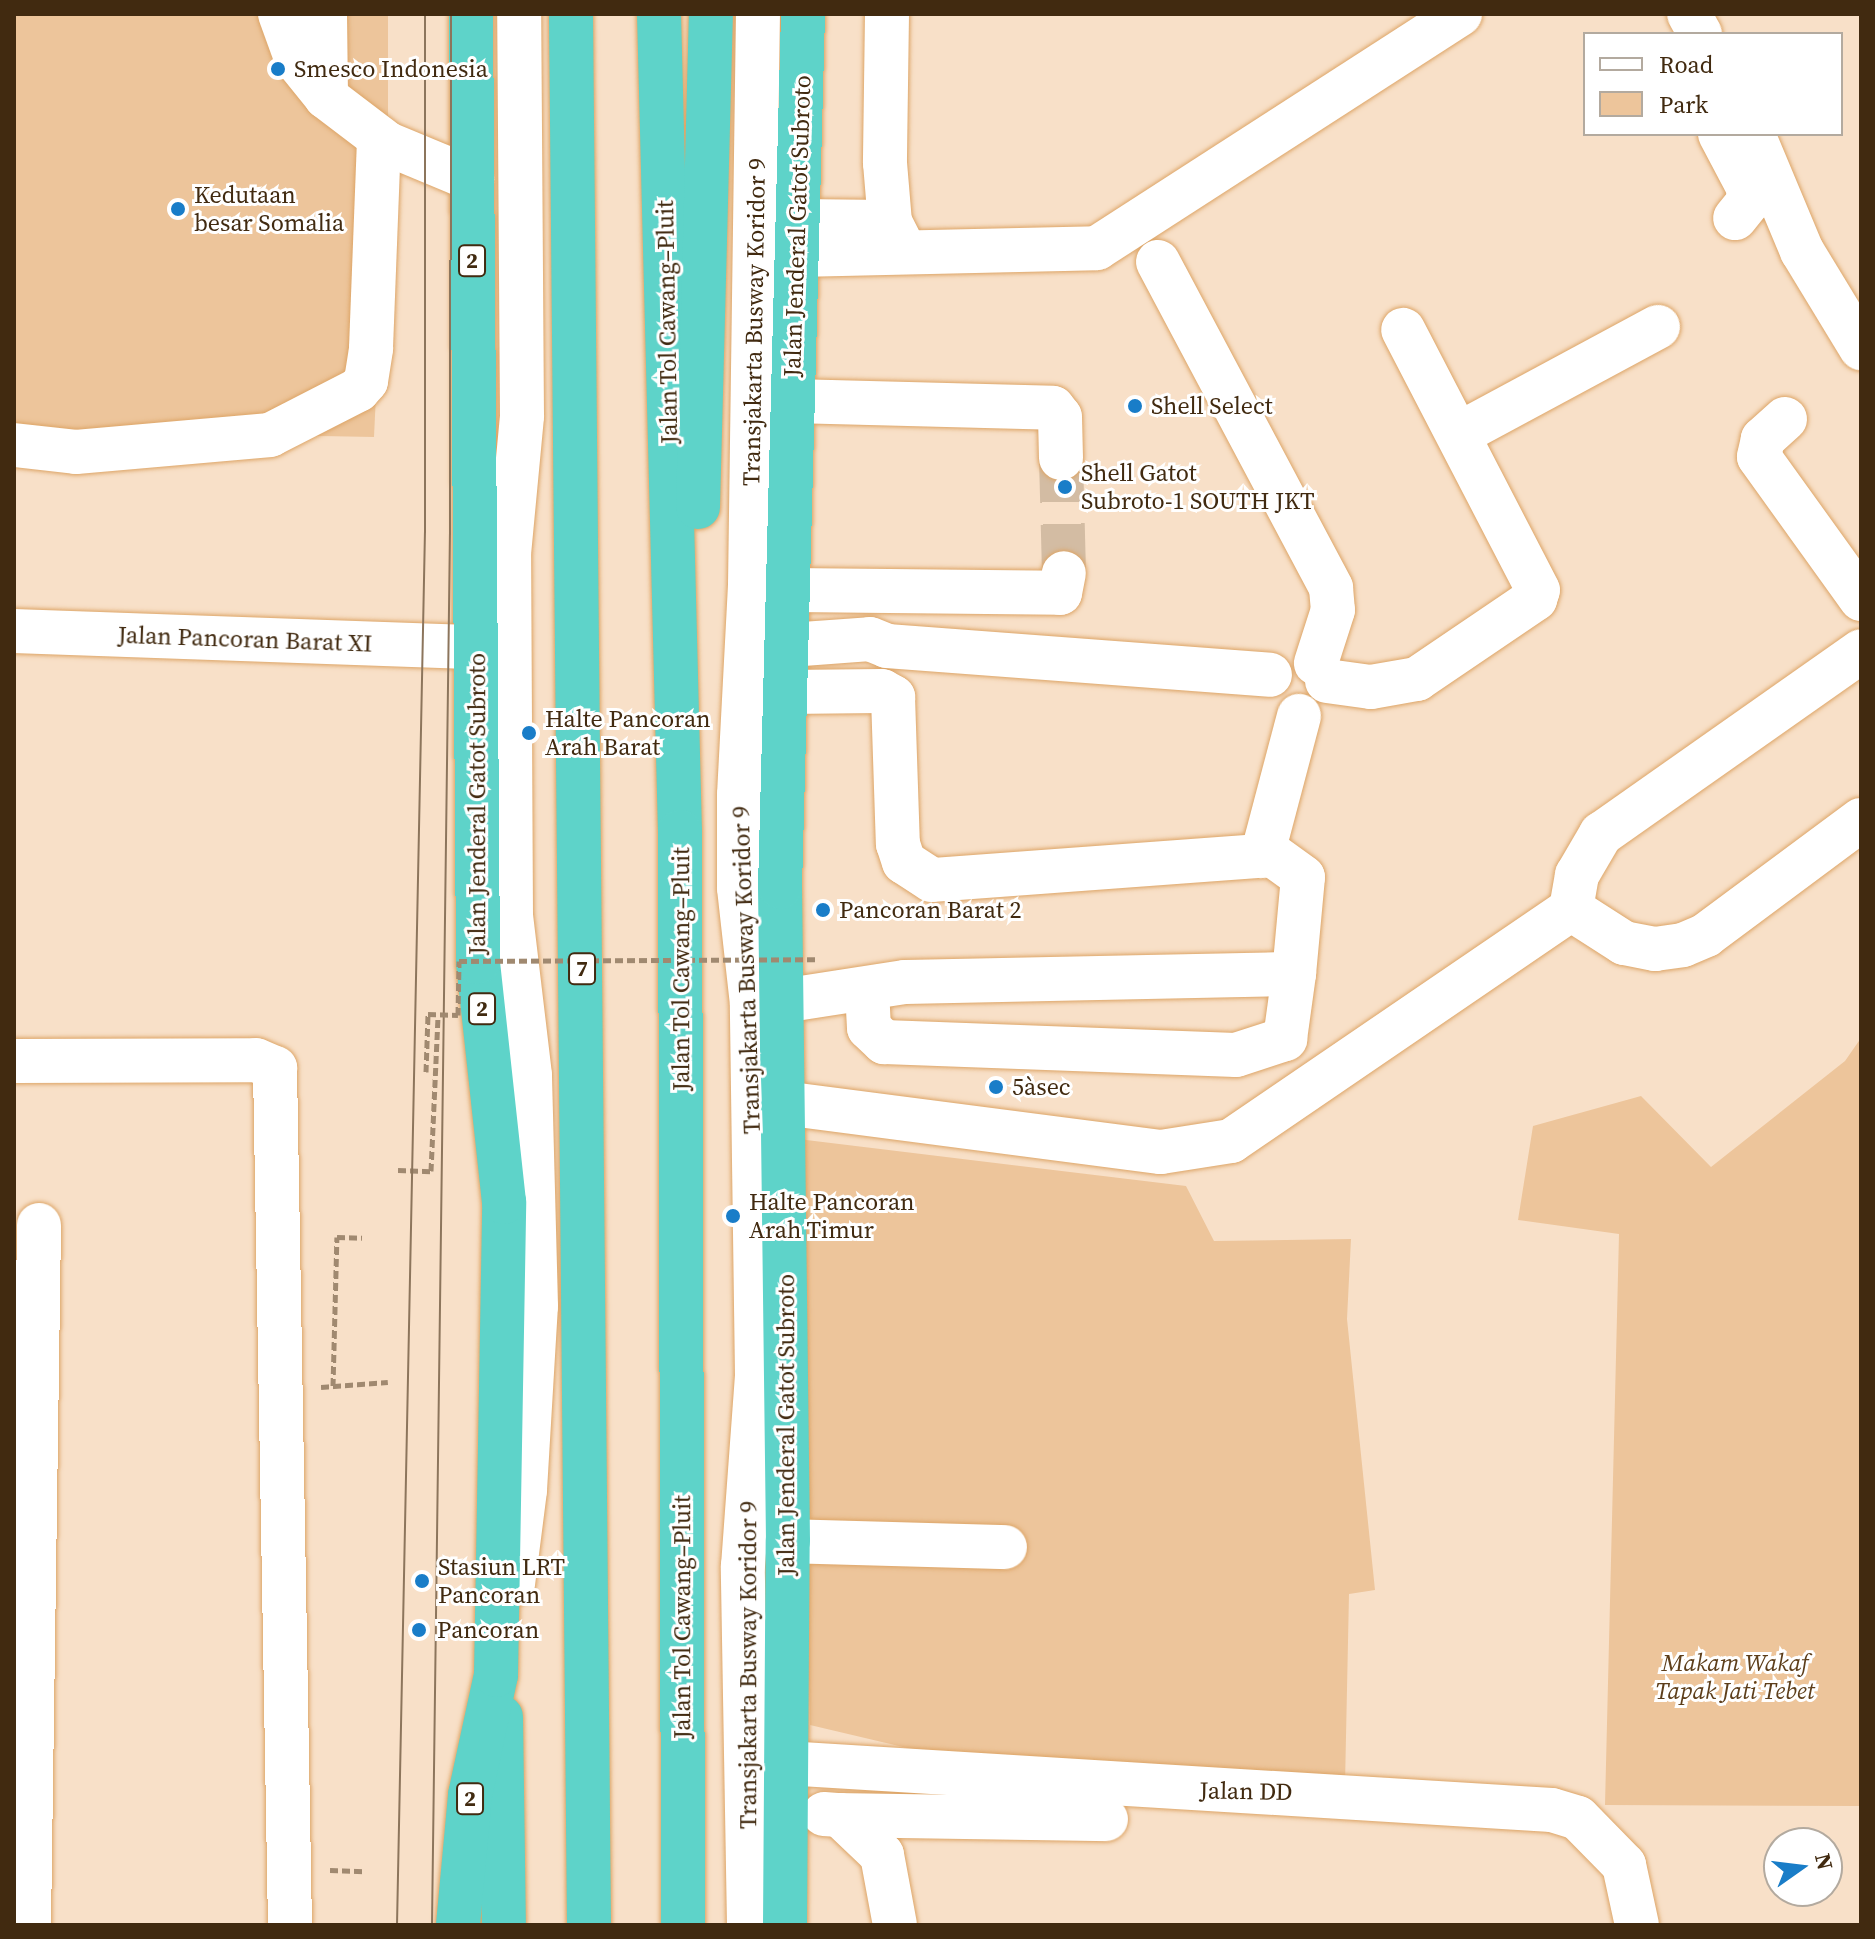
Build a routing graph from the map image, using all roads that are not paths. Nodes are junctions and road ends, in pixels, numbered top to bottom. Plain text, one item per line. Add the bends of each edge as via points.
1 (280, 14) edge
2 (325, 14) edge
3 (471, 14) edge
4 (519, 14) edge
5 (571, 14) edge
6 (659, 14) edge
7 (711, 14) edge
8 (758, 14) edge
9 (803, 14) edge
10 (887, 14) edge
11 (1460, 14) edge
12 (1689, 14) edge
13 (1699, 32) edge
14 (326, 97) junction
15 (1721, 136) edge
16 (1754, 136) edge
17 (379, 138) junction
18 (472, 179) junction
19 (1735, 218) dead end
20 (898, 236) junction
21 (797, 238) junction
22 (1158, 262) dead end
23 (1658, 327) dead end
24 (1403, 330) dead end
25 (473, 342) junction
26 (1861, 348) edge
27 (792, 401) junction
28 (1785, 419) dead end
29 (1459, 434) junction
30 (14, 445) edge
31 (1061, 458) tunnel mouth
32 (509, 554) junction
33 (1064, 573) dead end
34 (791, 590) junction
35 (1861, 599) edge
36 (14, 631) edge
37 (802, 644) junction
38 (476, 647) junction
39 (1861, 651) edge
40 (1322, 672) junction
41 (1270, 675) junction
42 (786, 692) junction
43 (1299, 716) junction
44 (1861, 820) edge
45 (680, 832) junction
46 (1267, 851) junction
47 (1571, 909) junction
48 (1294, 974) junction
49 (867, 990) junction
50 (782, 1001) junction
51 (14, 1061) edge
52 (783, 1103) junction
53 (39, 1225) dead end
54 (788, 1541) junction
55 (1005, 1547) dead end
56 (496, 1675) junction
57 (785, 1763) junction
58 (784, 1811) junction
59 (840, 1815) junction
60 (1106, 1819) dead end
61 (29, 1925) edge
62 (290, 1925) edge
63 (458, 1925) edge
64 (504, 1925) edge
65 (589, 1925) edge
66 (683, 1925) edge
67 (749, 1925) edge
68 (785, 1925) edge
69 (895, 1925) edge
70 (1637, 1925) edge

1 - 14 street via 297,61
2 - 14 street
3 - 18 highway, Jalan Jenderal Gatot Subroto / 2
4 - 32 street via 522,416
5 - 65 highway, 7
6 - 45 highway, Jalan Tol Cawang–Pluit
7 - 45 highway via 701,440
8 - 67 street, Transjakarta Busway Koridor 9 via 750,585 739,795 739,888 752,1004 757,1376 743,1566
9 - 21 highway, Jalan Jenderal Gatot Subroto
10 - 20 street via 885,163
11 - 20 street via 1097,248
12 - 13 street
14 - 17 street
15 - 19 street via 1748,187 1749,201
16 - 26 street via 1802,251
17 - 18 street
17 - 30 street via 371,348 366,381 358,390 270,435 76,452
18 - 25 highway, Jalan Jenderal Gatot Subroto / 2
20 - 21 street
21 - 27 highway, Jalan Jenderal Gatot Subroto
22 - 40 street via 1331,588 1333,610
23 - 29 street
24 - 29 street
25 - 32 street
25 - 38 highway, Jalan Jenderal Gatot Subroto / 2
27 - 31 street via 1053,408 1060,417
27 - 34 highway, Jalan Jenderal Gatot Subroto
28 - 35 street via 1763,439 1759,457
29 - 40 street via 1537,581 1535,599 1417,679 1371,687
32 - 56 street via 511,916 530,1075 536,1306 525,1490
33 - 34 street via 1060,593
34 - 37 highway, Jalan Jenderal Gatot Subroto
36 - 38 street, Jalan Pancoran Barat XI
37 - 41 street via 852,652 887,646
37 - 42 highway, Jalan Jenderal Gatot Subroto
38 - 56 highway, Jalan Jenderal Gatot Subroto / 2 via 478,962 504,1202
39 - 47 street via 1601,834 1577,875
40 - 41 street via 1290,657
40 - 43 street via 1321,705
41 - 43 street via 1274,703
42 - 46 street via 882,691 893,697 898,844 904,862 932,880 1262,856
42 - 50 highway, Jalan Jenderal Gatot Subroto
43 - 46 street
44 - 47 street via 1706,935 1683,945 1655,949 1624,943
45 - 66 highway, Jalan Tol Cawang–Pluit
46 - 48 street via 1303,877
47 - 52 street via 1231,1141 1207,1147 1161,1152
48 - 49 street via 905,982
48 - 49 street via 1285,1039 1236,1055 884,1042 869,1028
49 - 50 street
50 - 52 highway, Jalan Jenderal Gatot Subroto
51 - 62 street via 256,1060 275,1068
52 - 54 highway, Jalan Jenderal Gatot Subroto
53 - 61 street
54 - 55 street
54 - 57 highway, Jalan Jenderal Gatot Subroto
56 - 63 highway, Jalan Jenderal Gatot Subroto / 2 via 470,1795
56 - 64 highway, 2 via 505,1749
57 - 58 highway, Jalan Jenderal Gatot Subroto
57 - 70 street, Jalan DD via 1552,1810 1578,1818 1624,1865
58 - 59 street
58 - 68 highway, Jalan Jenderal Gatot Subroto
59 - 60 street
59 - 69 street via 882,1855

